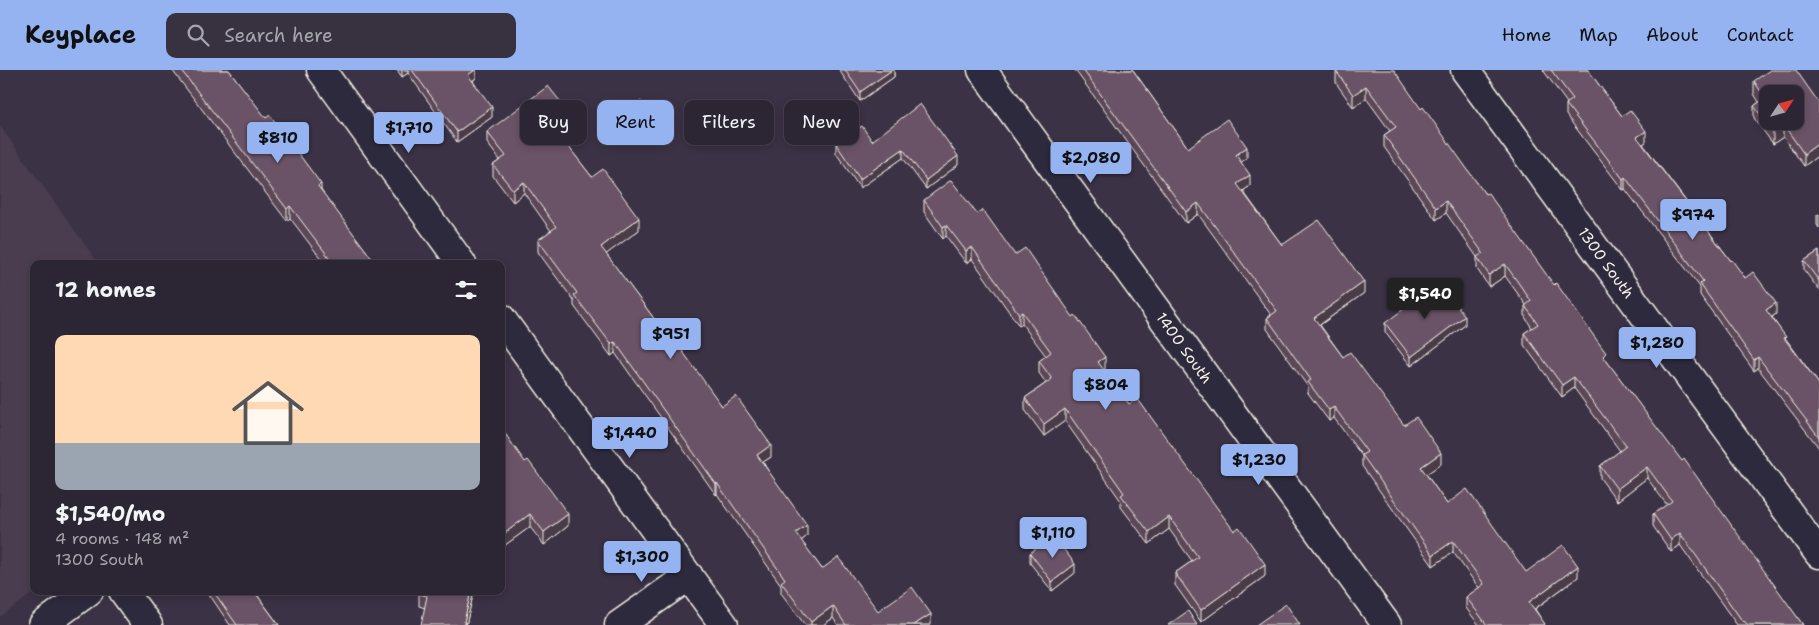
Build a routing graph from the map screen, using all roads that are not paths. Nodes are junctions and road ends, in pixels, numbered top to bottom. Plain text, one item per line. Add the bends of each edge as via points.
1 (321, 70) edge
2 (982, 70) edge
3 (1465, 70) edge
4 (459, 260) edge
5 (505, 323) edge
6 (1819, 554) edge
7 (689, 576) junction
8 (84, 595) edge
9 (126, 595) edge
10 (43, 625) edge
11 (148, 625) edge
12 (619, 625) edge
13 (724, 625) edge
14 (1387, 625) edge

1 - 4 street
2 - 14 street, 1400 South
3 - 6 street, 1300 South
5 - 7 street
7 - 12 street
7 - 13 street
8 - 10 street
9 - 11 street

